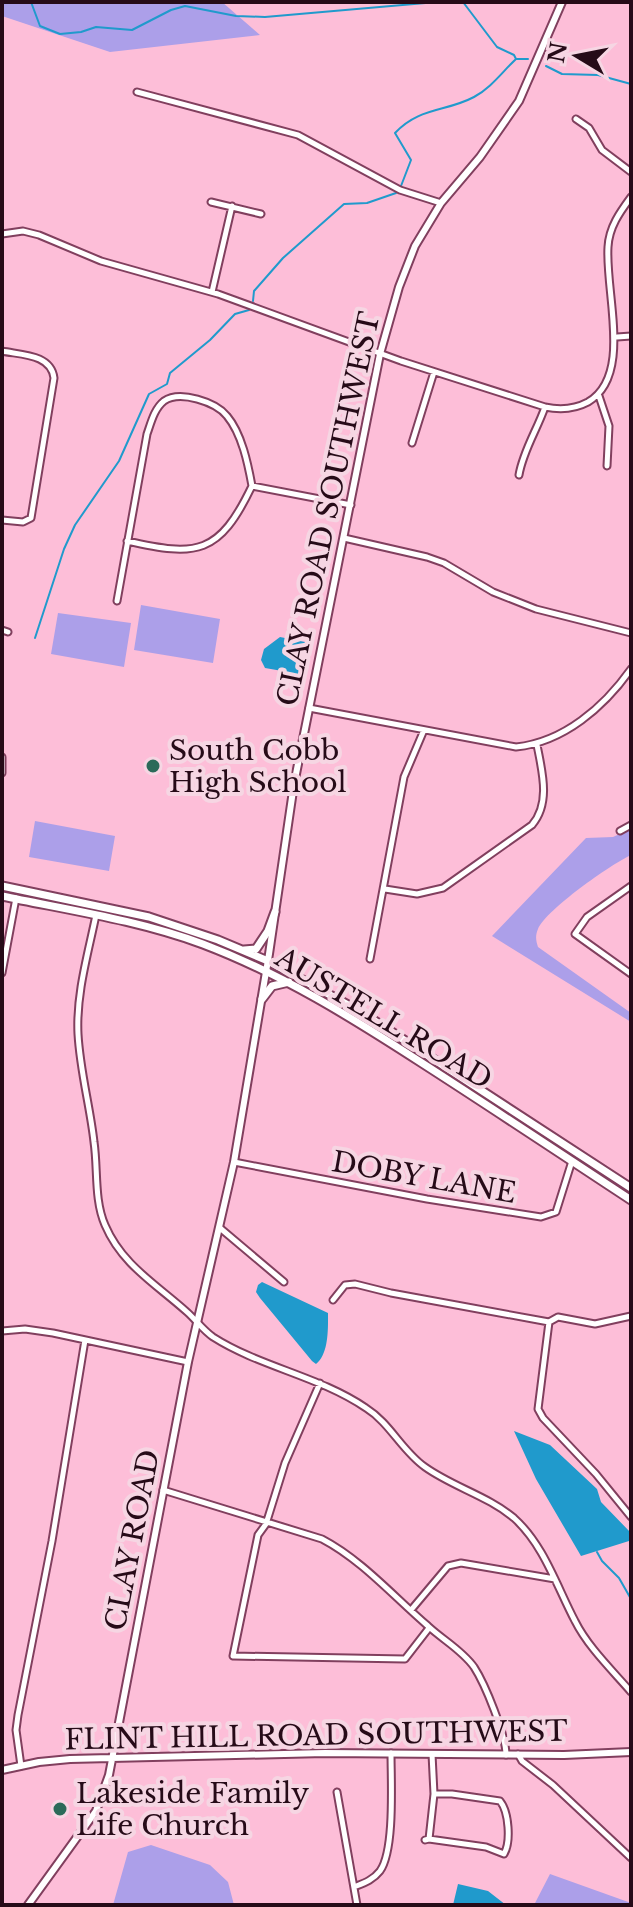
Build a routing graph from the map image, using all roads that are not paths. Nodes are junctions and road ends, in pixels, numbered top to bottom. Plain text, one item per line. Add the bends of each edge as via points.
1 (562, 2) edge
2 (137, 92) dead end
3 (576, 119) dead end
4 (631, 172) edge
5 (631, 197) edge
6 (211, 202) dead end
7 (441, 203) junction
8 (232, 206) junction
9 (261, 214) dead end
10 (2, 234) edge
11 (212, 292) junction
12 (631, 336) edge
13 (617, 337) junction
14 (2, 351) edge
15 (380, 354) junction
16 (434, 372) junction
17 (599, 396) junction
18 (545, 407) junction
19 (412, 443) dead end
20 (607, 466) dead end
21 (519, 475) dead end
22 (252, 486) junction
23 (351, 505) junction
24 (2, 520) edge
25 (344, 538) junction
26 (127, 541) junction
27 (117, 601) dead end
28 (631, 633) edge
29 (631, 669) edge
30 (309, 708) junction
31 (424, 730) junction
32 (537, 745) junction
33 (2, 757) edge
34 (2, 773) edge
35 (631, 825) edge
36 (620, 831) dead end
37 (2, 886) edge
38 (631, 886) edge
39 (17, 889) junction
40 (385, 889) junction
41 (2, 896) edge
42 (16, 898) junction
43 (275, 912) junction
44 (96, 914) junction
45 (243, 950) junction
46 (370, 959) dead end
47 (268, 961) junction
48 (267, 971) junction
49 (2, 973) edge
50 (631, 974) edge
51 (290, 982) junction
52 (262, 999) junction
53 (572, 1161) junction
54 (234, 1162) junction
55 (631, 1188) edge
56 (631, 1200) edge
57 (220, 1228) junction
58 (284, 1282) dead end
59 (333, 1300) dead end
60 (631, 1316) edge
61 (549, 1322) junction
62 (199, 1324) junction
63 (2, 1331) edge
64 (85, 1340) junction
65 (188, 1362) junction
66 (320, 1383) junction
67 (163, 1490) junction
68 (631, 1517) edge
69 (266, 1524) junction
70 (556, 1579) junction
71 (411, 1610) junction
72 (429, 1628) junction
73 (631, 1692) edge
74 (631, 1752) edge
75 (391, 1753) junction
76 (432, 1754) junction
77 (518, 1754) junction
78 (506, 1755) junction
79 (112, 1760) junction
80 (21, 1766) junction
81 (2, 1770) edge
82 (337, 1792) dead end
83 (434, 1794) junction
84 (631, 1858) edge
85 (354, 1887) junction
86 (28, 1905) edge
87 (357, 1905) edge

1 - 7 street, CLAY ROAD SOUTHWEST via 519,101
2 - 7 street via 298,135 400,190
3 - 4 street via 589,128 602,150
5 - 13 street via 615,219 608,245
6 - 8 street
7 - 15 street, CLAY ROAD SOUTHWEST via 406,267
8 - 9 street
8 - 11 street
10 - 11 street via 39,235 101,261
11 - 15 street
12 - 13 street
13 - 17 street via 614,373
14 - 24 street via 38,359 54,373 31,518
15 - 16 street
15 - 23 street, CLAY ROAD SOUTHWEST
16 - 18 street
16 - 19 street
17 - 18 street via 581,406
17 - 20 street via 609,426
18 - 21 street
22 - 23 street
22 - 26 street via 234,521 203,547 173,549
22 - 26 street via 239,439 221,409 192,399 167,400 150,424
23 - 25 street, CLAY ROAD SOUTHWEST
25 - 28 street via 427,557 536,609
25 - 30 street, CLAY ROAD SOUTHWEST
26 - 27 street
29 - 32 street via 591,713
30 - 31 street
30 - 43 street, CLAY ROAD SOUTHWEST
31 - 32 street via 516,747
31 - 40 street via 404,777
32 - 40 street via 543,804 532,825 443,888 417,894
33 - 34 street
35 - 36 street
37 - 39 main road, AUSTELL ROAD
38 - 50 street via 587,917 575,934
39 - 42 street
39 - 45 main road, AUSTELL ROAD via 149,917
40 - 46 street
41 - 42 main road, AUSTELL ROAD
42 - 44 main road, AUSTELL ROAD
42 - 49 street
43 - 45 main road via 261,944
43 - 47 street, CLAY ROAD SOUTHWEST
44 - 48 main road, AUSTELL ROAD via 186,938
44 - 62 street via 81,986 78,1035 99,1206 127,1260
45 - 47 main road, AUSTELL ROAD
47 - 48 street, CLAY ROAD SOUTHWEST
47 - 55 main road, AUSTELL ROAD via 358,1010
48 - 51 main road, AUSTELL ROAD
48 - 52 street, CLAY ROAD SOUTHWEST
51 - 52 main road via 272,986
51 - 53 main road, AUSTELL ROAD
52 - 54 street, CLAY ROAD SOUTHWEST
53 - 54 street, DOBY LANE via 556,1212 541,1217
53 - 56 main road, AUSTELL ROAD
54 - 57 street, CLAY ROAD
57 - 58 street
57 - 62 street, CLAY ROAD
59 - 61 street via 345,1285 355,1284
60 - 61 street via 595,1324 558,1317
61 - 68 street via 538,1409
62 - 65 street, CLAY ROAD
62 - 66 street via 249,1356
63 - 64 street via 25,1329
64 - 65 street
64 - 80 street via 18,1715
65 - 67 street, CLAY ROAD
66 - 69 street via 285,1463
66 - 70 street via 380,1418 425,1467 515,1519
67 - 69 street
67 - 79 street, CLAY ROAD
69 - 71 street via 342,1550
69 - 72 street via 258,1535 233,1656 405,1659
70 - 71 street via 461,1563 448,1566
70 - 73 street via 576,1623
71 - 72 street
72 - 78 street via 475,1668
74 - 77 street, FLINT HILL ROAD SOUTHWEST
75 - 76 street, FLINT HILL ROAD SOUTHWEST
75 - 79 street, FLINT HILL ROAD SOUTHWEST
75 - 85 street via 386,1858 374,1877
76 - 78 street, FLINT HILL ROAD SOUTHWEST
76 - 83 street
77 - 78 street, FLINT HILL ROAD SOUTHWEST
77 - 84 street
79 - 80 street, FLINT HILL ROAD SOUTHWEST
79 - 86 street, CLAY ROAD via 96,1811
80 - 81 street, FLINT HILL ROAD SOUTHWEST
82 - 85 street
83 - 83 street via 427,1840 504,1854 508,1847 500,1801
85 - 87 street

